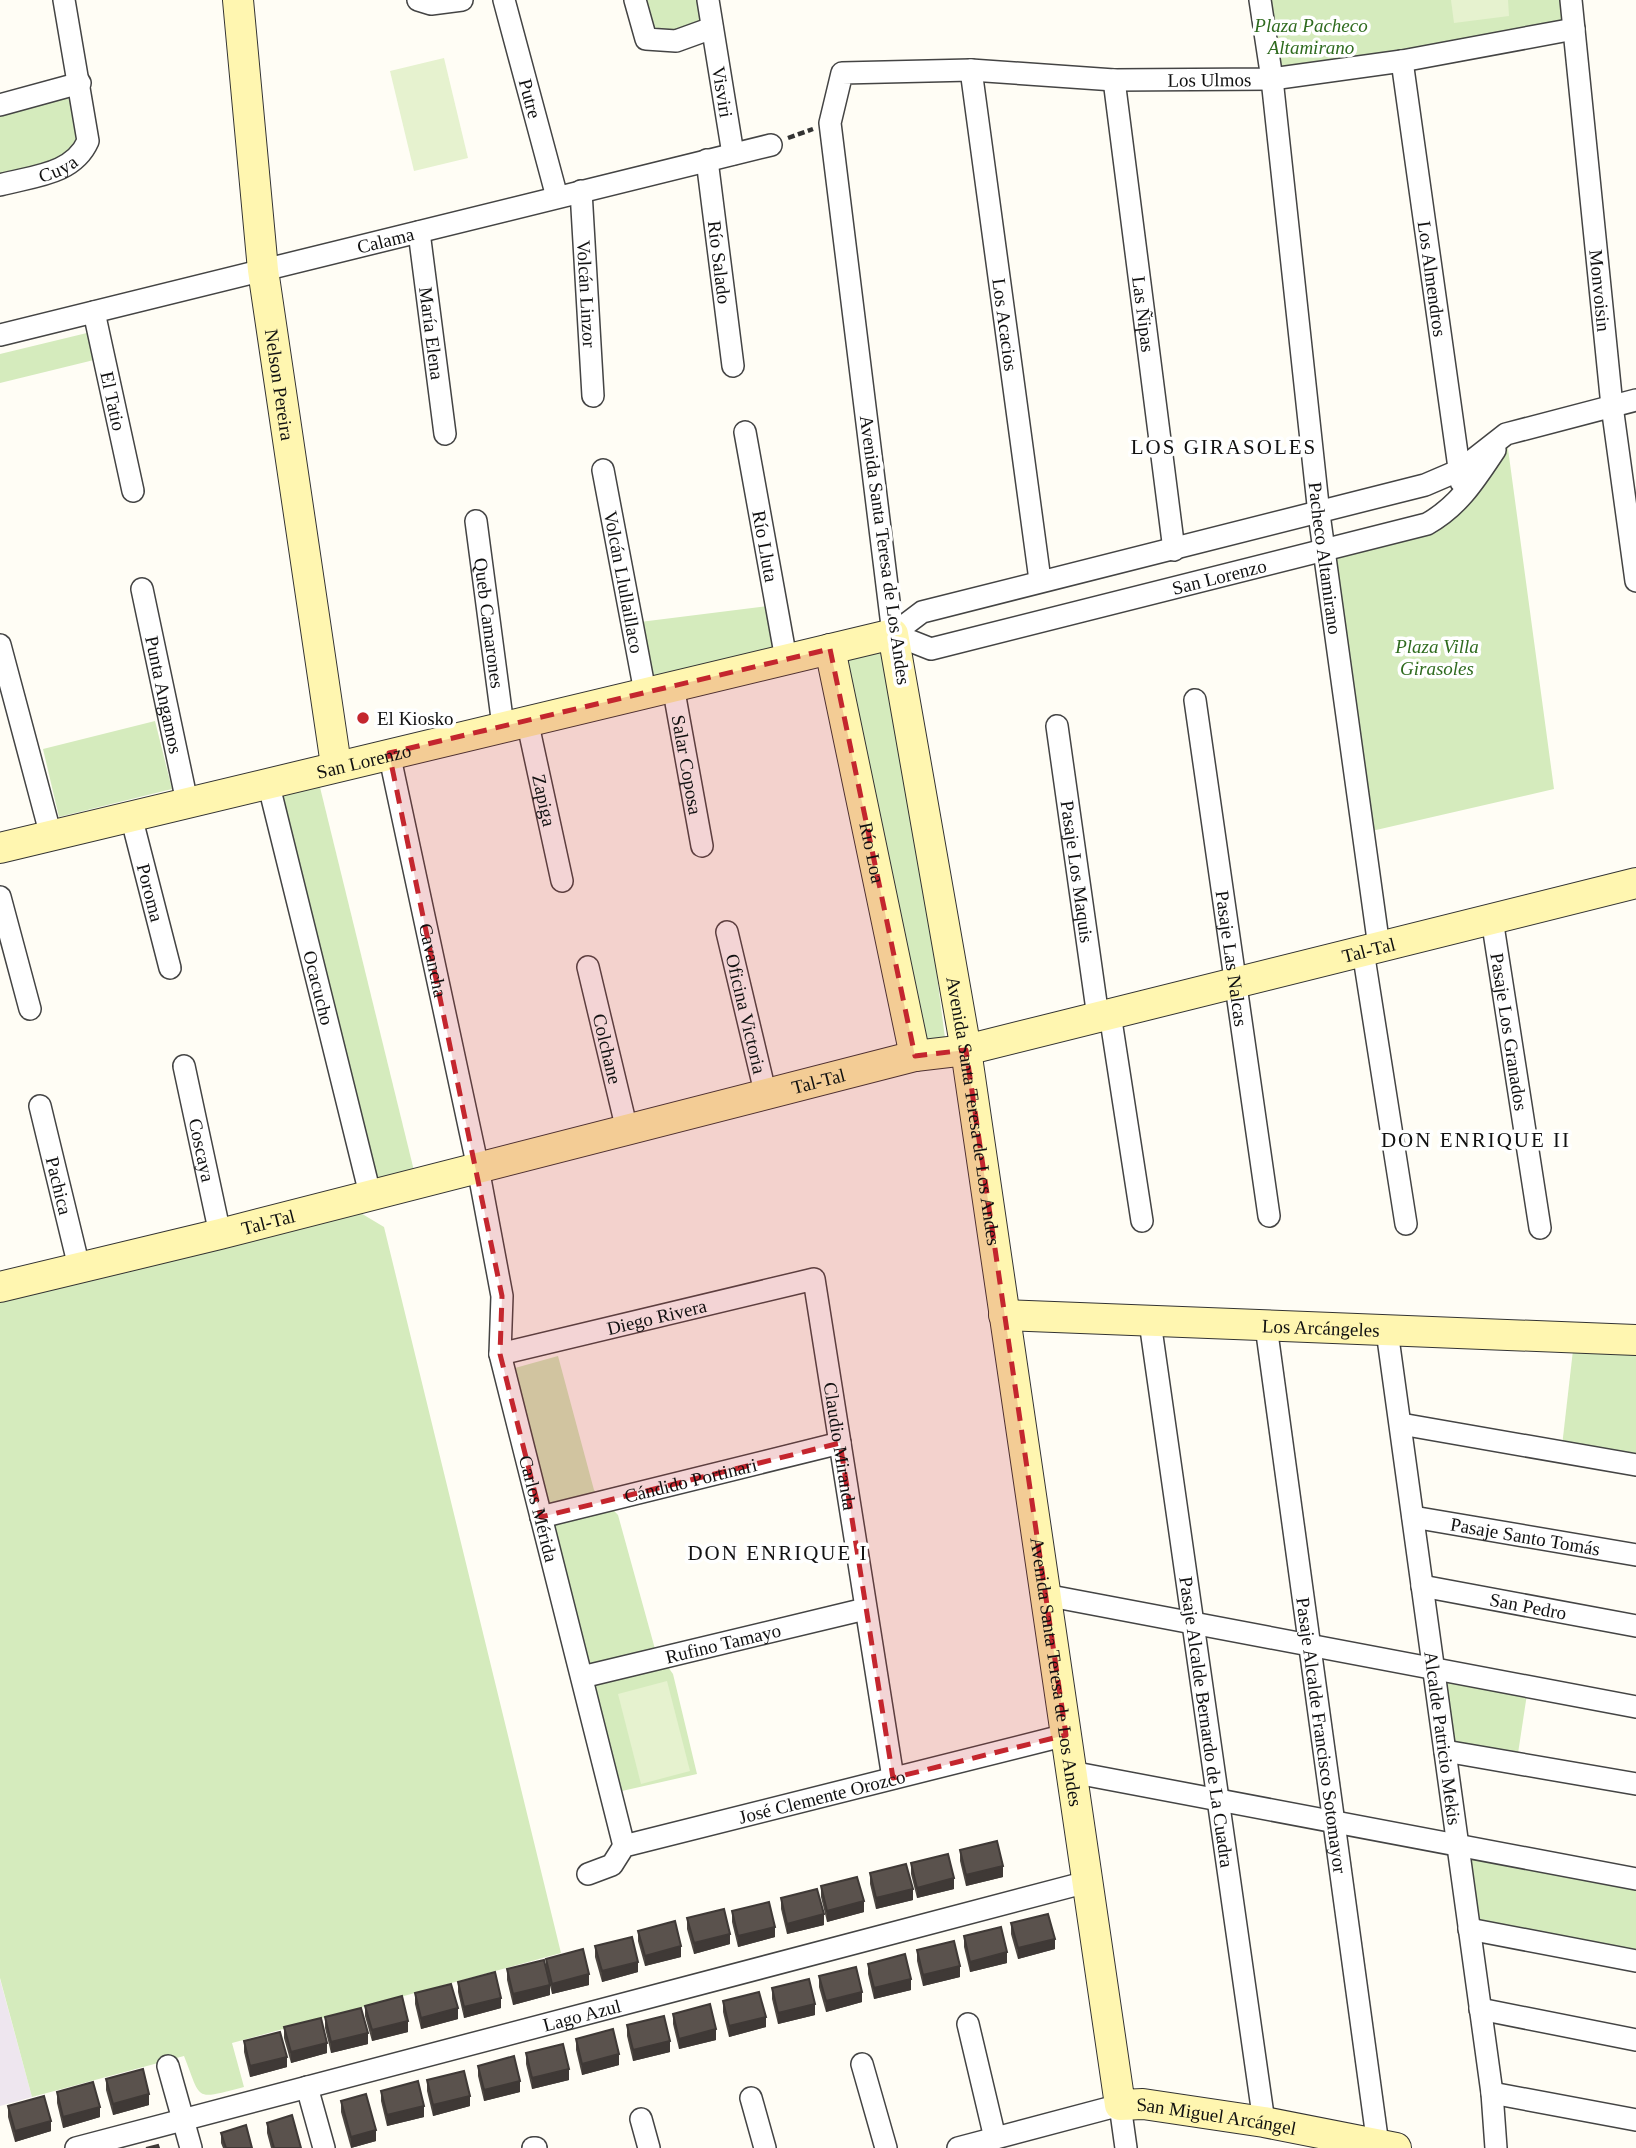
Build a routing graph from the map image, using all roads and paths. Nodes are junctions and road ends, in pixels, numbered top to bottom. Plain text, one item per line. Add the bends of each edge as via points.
1 (64, 0) edge
2 (238, 0) edge
3 (418, 0) edge
4 (461, 0) edge
5 (504, 0) edge
6 (635, 0) edge
7 (708, 0) edge
8 (1260, 0) edge
9 (1571, 0) edge
10 (712, 28) junction
11 (1574, 29) junction
12 (1402, 61) junction
13 (971, 70) junction
14 (842, 74) joint
15 (1272, 79) junction
16 (1114, 80) junction
17 (80, 83) junction
18 (0, 105) edge
19 (830, 123) junction
20 (771, 145) joint
21 (733, 154) junction
22 (707, 160) junction
23 (0, 185) edge
24 (581, 191) junction
25 (558, 197) junction
26 (419, 232) junction
27 (263, 270) junction
28 (94, 312) junction
29 (0, 335) edge
30 (733, 366) dead end
31 (593, 396) dead end
32 (1636, 400) edge
33 (1612, 406) junction
34 (745, 432) dead end
35 (445, 434) dead end
36 (1506, 434) junction
37 (603, 470) dead end
38 (1460, 470) junction
39 (133, 491) dead end
40 (1463, 497) junction
41 (1319, 514) junction
42 (476, 522) dead end
43 (1174, 550) junction
44 (1324, 550) junction
45 (1040, 580) junction
46 (1636, 581) edge
47 (142, 589) dead end
48 (893, 634) junction
49 (0, 645) edge
50 (830, 649) junction
51 (786, 659) junction
52 (659, 689) junction
53 (1195, 699) dead end
54 (515, 723) junction
55 (1056, 726) dead end
56 (389, 753) junction
57 (336, 765) junction
58 (268, 782) junction
59 (187, 802) junction
60 (131, 816) junction
61 (51, 836) junction
62 (702, 846) dead end
63 (0, 848) edge
64 (562, 881) dead end
65 (1636, 883) edge
66 (0, 897) edge
67 (1492, 919) junction
68 (727, 932) dead end
69 (1371, 949) junction
70 (588, 967) dead end
71 (170, 968) dead end
72 (1234, 983) junction
73 (30, 1009) dead end
74 (1104, 1015) junction
75 (966, 1050) junction
76 (915, 1056) junction
77 (184, 1066) dead end
78 (766, 1096) junction
79 (40, 1105) dead end
80 (627, 1130) junction
81 (478, 1168) junction
82 (370, 1194) junction
83 (1269, 1216) dead end
84 (1142, 1220) dead end
85 (1406, 1224) dead end
86 (1540, 1228) dead end
87 (220, 1234) junction
88 (79, 1267) junction
89 (814, 1279) joint
90 (0, 1287) edge
91 (1004, 1315) junction
92 (1150, 1322) junction
93 (1266, 1326) junction
94 (1387, 1331) junction
95 (1636, 1340) edge
96 (500, 1354) junction
97 (1401, 1424) junction
98 (840, 1443) junction
99 (1636, 1465) edge
100 (541, 1517) junction
101 (1413, 1517) junction
102 (1636, 1555) edge
103 (1422, 1586) junction
104 (1045, 1595) junction
105 (865, 1609) junction
106 (1193, 1625) junction
107 (1636, 1626) edge
108 (1310, 1646) junction
109 (1434, 1669) junction
110 (582, 1677) junction
111 (1636, 1707) edge
112 (1066, 1735) junction
113 (1445, 1751) junction
114 (1071, 1772) junction
115 (893, 1778) junction
116 (1636, 1784) edge
117 (1216, 1800) junction
118 (1333, 1822) junction
119 (1456, 1845) junction
120 (625, 1846) junction
121 (588, 1874) dead end
122 (1636, 1880) edge
123 (1087, 1882) junction
124 (1469, 1929) junction
125 (1636, 1962) edge
126 (1480, 2009) junction
127 (968, 2024) dead end
128 (1636, 2040) edge
129 (862, 2064) dead end
130 (168, 2066) dead end
131 (307, 2087) junction
132 (1492, 2093) junction
133 (751, 2098) dead end
134 (1120, 2105) junction
135 (183, 2119) junction
136 (642, 2119) dead end
137 (1636, 2120) edge
138 (1264, 2122) junction
139 (995, 2138) junction
140 (1387, 2146) edge
141 (76, 2148) edge
142 (191, 2148) edge
143 (324, 2148) edge
144 (649, 2148) edge
145 (765, 2148) edge
146 (886, 2148) edge
147 (958, 2148) edge
148 (1126, 2148) edge
149 (1496, 2148) edge

1 - 17 street, Cuya
2 - 27 street, Nelson Pereira
3 - 4 street via 431,4
5 - 25 street, Putre
6 - 10 street via 646,39 676,41
7 - 10 street, Visviri
8 - 15 street, Pacheco Altamirano
9 - 11 street, Monvoisin
10 - 21 street, Visviri
11 - 12 street, Los Ulmos
11 - 33 street, Monvoisin
12 - 15 street, Los Ulmos
12 - 38 street, Los Almendros
13 - 14 street, Los Ulmos
13 - 16 street, Los Ulmos
13 - 45 street, Los Acacios
14 - 19 street, Avenida Santa Teresa de Los Andes
15 - 16 street, Los Ulmos
15 - 41 street, Pacheco Altamirano
16 - 43 street, Las Ñipas
17 - 18 street
17 - 23 street, Cuya via 88,134 84,150 64,168
19 - 20 path
19 - 48 street, Avenida Santa Teresa de Los Andes
20 - 21 street, Calama
21 - 22 street, Calama
22 - 24 street, Calama
22 - 30 street, Río Salado
24 - 25 street, Calama
24 - 31 street, Volcán Linzor
25 - 26 street, Calama
26 - 27 street, Calama
26 - 35 street, María Elena
27 - 28 street, Calama
27 - 57 street, Nelson Pereira
28 - 29 street, Calama
28 - 39 street, El Tatio
32 - 33 street, San Lorenzo
33 - 36 street, San Lorenzo
33 - 46 street, Monvoisin
34 - 51 street, Río Lluta
36 - 38 street, San Lorenzo
36 - 40 street, San Lorenzo
37 - 52 street, Volcán Llullaillaco
38 - 40 street, Los Almendros
38 - 41 street, San Lorenzo via 1425,485
40 - 44 street, San Lorenzo via 1427,524
41 - 43 street, San Lorenzo
41 - 44 street, Pacheco Altamirano
42 - 54 street, Queb Camarones
43 - 45 street, San Lorenzo
44 - 48 street, San Lorenzo via 931,649
44 - 69 street, Pacheco Altamirano
45 - 48 street, San Lorenzo via 922,612
47 - 59 street, Punta Angamos
48 - 50 street, San Lorenzo
48 - 75 street, Avenida Santa Teresa de Los Andes
49 - 61 street
50 - 51 street, San Lorenzo
50 - 76 street, Río Loa
51 - 52 street, San Lorenzo
52 - 54 street, San Lorenzo
52 - 62 street, Salar Coposa
53 - 72 street, Pasaje Las Nalcas
54 - 56 street, San Lorenzo
54 - 64 street, Zapiga
55 - 74 street, Pasaje Los Maquis
56 - 57 street, San Lorenzo
56 - 81 street, Cavancha
57 - 58 street, San Lorenzo
58 - 59 street, San Lorenzo
58 - 82 street, Ocacucho
59 - 60 street, San Lorenzo
60 - 61 street, San Lorenzo
60 - 71 street, Poroma
61 - 63 street, San Lorenzo
65 - 67 street, Tal-Tal
66 - 73 street
67 - 69 street, Tal-Tal
67 - 86 street, Pasaje Los Granados
68 - 78 street, Oficina Victoria
69 - 72 street, Tal-Tal
69 - 85 street, Pacheco Altamirano
70 - 80 street, Colchane
72 - 74 street, Tal-Tal
72 - 83 street, Pasaje Las Nalcas
74 - 75 street, Tal-Tal
74 - 84 street, Pasaje Los Maquis
75 - 76 street, Tal-Tal
75 - 91 street, Avenida Santa Teresa de Los Andes
76 - 78 street, Tal-Tal
77 - 87 street, Coscaya
78 - 80 street, Tal-Tal
79 - 88 street, Pachica
80 - 81 street, Tal-Tal
81 - 82 street, Tal-Tal
81 - 96 street, Carlos Mérida via 502,1296
82 - 87 street, Tal-Tal
87 - 88 street, Tal-Tal
88 - 90 street, Tal-Tal
89 - 96 street, Diego Rivera
89 - 98 street, Claudio Miranda
91 - 92 street, Los Arcángeles
91 - 104 street, Avenida Santa Teresa de Los Andes
92 - 93 street, Los Arcángeles
92 - 106 street, Pasaje Alcalde Bernardo de La Cuadra
93 - 94 street, Los Arcángeles
93 - 108 street, Pasaje Alcalde Francisco Sotomayor
94 - 95 street, Los Arcángeles
94 - 97 street, Alcalde Patricio Mekis
96 - 100 street, Carlos Mérida
97 - 99 street
97 - 101 street, Alcalde Patricio Mekis
98 - 100 street, Cándido Portinari
98 - 105 street, Claudio Miranda
100 - 110 street, Carlos Mérida
101 - 102 street, Pasaje Santo Tomás
101 - 103 street, Alcalde Patricio Mekis
103 - 107 street, San Pedro
103 - 109 street, Alcalde Patricio Mekis
104 - 106 street
104 - 112 street, Avenida Santa Teresa de Los Andes
105 - 110 street, Rufino Tamayo
105 - 115 street, Claudio Miranda
106 - 108 street
106 - 117 street, Pasaje Alcalde Bernardo de La Cuadra
108 - 109 street
108 - 118 street, Pasaje Alcalde Francisco Sotomayor
109 - 111 street
109 - 113 street, Alcalde Patricio Mekis
110 - 120 street, Carlos Mérida
112 - 114 street, Avenida Santa Teresa de Los Andes
112 - 115 street, José Clemente Orozco
113 - 116 street
113 - 119 street, Alcalde Patricio Mekis
114 - 117 street
114 - 123 street, Avenida Santa Teresa de Los Andes
115 - 120 street, José Clemente Orozco
117 - 118 street
117 - 138 street, Pasaje Alcalde Bernardo de La Cuadra
118 - 119 street
118 - 140 street, Pasaje Alcalde Francisco Sotomayor
119 - 122 street
119 - 124 street, Alcalde Patricio Mekis
120 - 121 street, José Clemente Orozco via 612,1865
123 - 131 street, Lago Azul
123 - 134 street, Avenida Santa Teresa de Los Andes
124 - 125 street
124 - 126 street, Alcalde Patricio Mekis
126 - 128 street
126 - 132 street, Alcalde Patricio Mekis
127 - 139 street
129 - 146 street
130 - 135 street
131 - 135 street, Lago Azul
131 - 143 street
132 - 137 street
132 - 149 street, Alcalde Patricio Mekis
133 - 145 street
134 - 138 street, San Miguel Arcángel via 1143,2104
134 - 139 street, San Miguel Arcángel
134 - 148 street, Avenida Santa Teresa de Los Andes
135 - 141 street, Lago Azul
135 - 142 street
136 - 144 street
138 - 140 street, San Miguel Arcángel
139 - 147 street, San Miguel Arcángel

